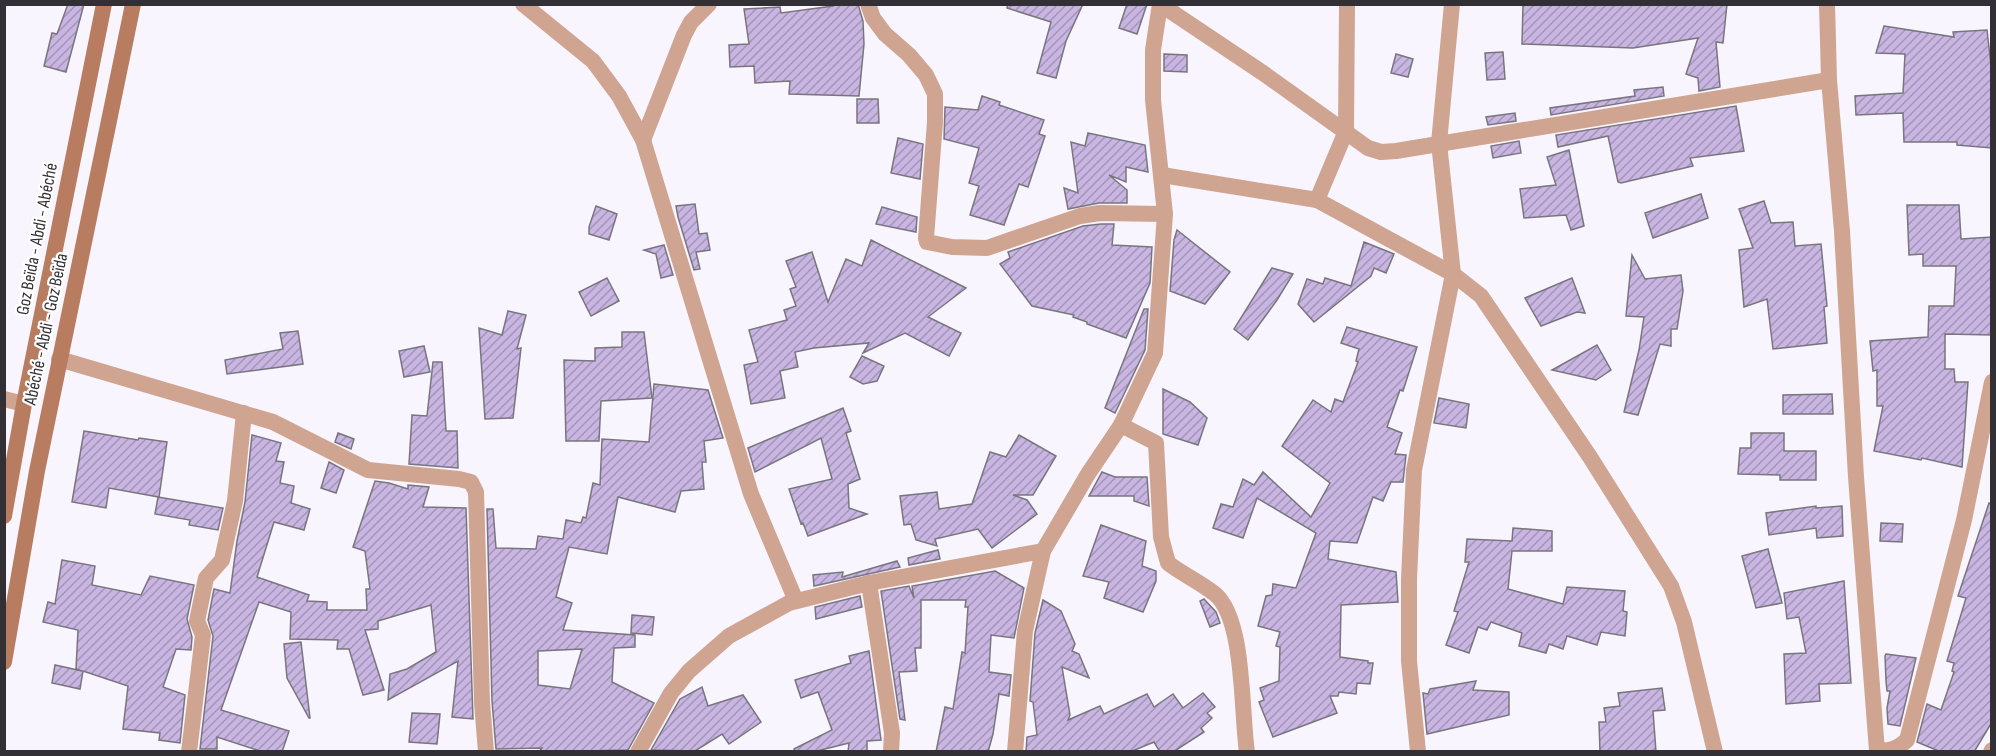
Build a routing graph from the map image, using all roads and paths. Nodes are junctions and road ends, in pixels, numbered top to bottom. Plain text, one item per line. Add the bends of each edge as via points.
1 (104, 4) edge
2 (133, 4) edge
3 (523, 4) edge
4 (709, 4) edge
5 (867, 4) edge
6 (1160, 4) edge
7 (1347, 4) edge
8 (1452, 4) edge
9 (1827, 4) edge
10 (1829, 80) junction
11 (1346, 131) junction
12 (643, 141) junction
13 (1439, 143) junction
14 (1162, 175) junction
15 (1317, 200) junction
16 (1165, 214) junction
17 (1453, 274) junction
18 (60, 359) junction
19 (1992, 382) edge
20 (4, 399) edge
21 (24, 404) junction
22 (244, 413) junction
23 (1121, 425) junction
24 (4, 516) edge
25 (1043, 551) junction
26 (869, 583) junction
27 (796, 601) junction
28 (4, 662) edge
29 (189, 752) edge
30 (486, 752) edge
31 (638, 752) edge
32 (891, 752) edge
33 (1015, 752) edge
34 (1247, 752) edge
35 (1418, 752) edge
36 (1715, 752) edge

1 - 21 main road, Goz Beïda - Abdi - Abéché
2 - 18 main road, Abéché - Abdi - Goz Beïda
3 - 12 street via 593,61 619,96
4 - 12 street via 684,35
5 - 16 street via 885,34 926,75 935,94 927,242 987,248 1080,216
6 - 11 street
6 - 14 street via 1153,50 1153,100
7 - 11 street
8 - 13 street
9 - 10 street
10 - 13 street
10 - 19 street via 1876,752 1898,748 1908,740 1964,520
11 - 13 street via 1380,152
11 - 15 street
12 - 27 street via 751,494
13 - 17 street
14 - 15 street
14 - 16 street
15 - 17 street
16 - 23 street via 1155,353
17 - 35 street via 1414,471 1409,661
17 - 36 street via 1481,296 1502,326 1671,586 1684,622
18 - 22 street
18 - 28 main road, Abéché - Abdi - Goz Beïda
20 - 21 street
21 - 24 main road, Goz Beïda - Abdi - Abéché
22 - 29 street via 235,501 222,560 206,578 197,621 203,635
22 - 30 street via 273,422 368,470 471,482 476,492
23 - 25 street
23 - 34 street via 1156,443 1161,537 1168,563 1216,595 1227,611 1239,654
25 - 26 street
25 - 33 street via 1025,631
26 - 27 street
26 - 32 street via 892,733
27 - 31 street via 729,636 689,671 671,693

